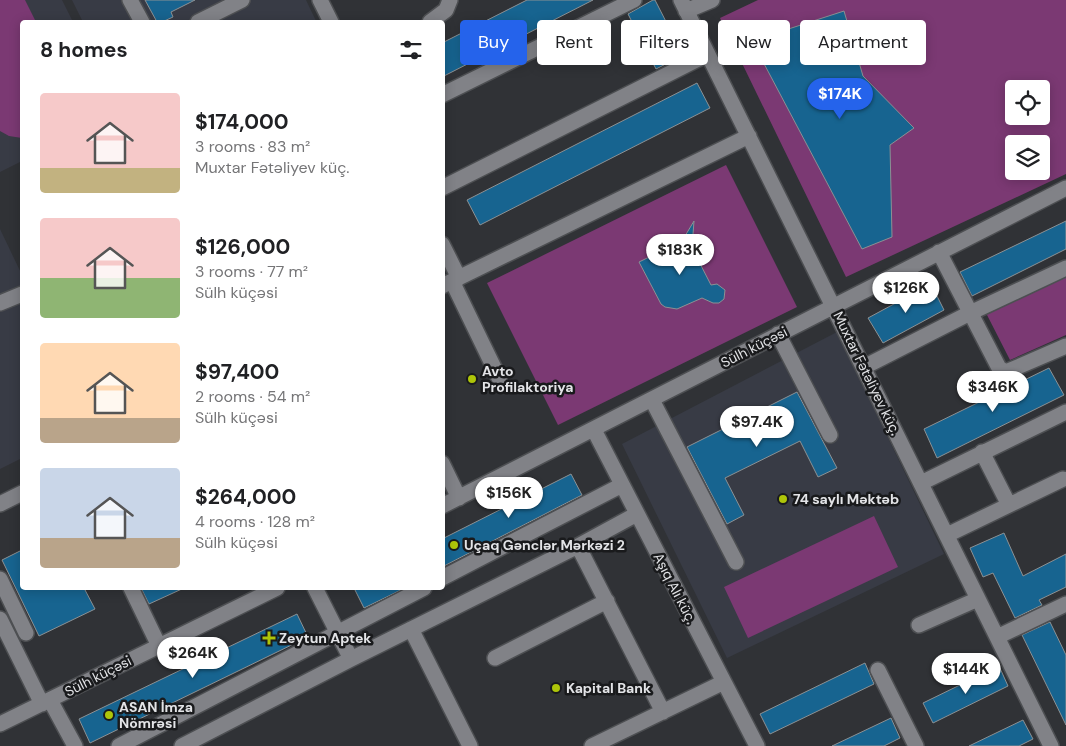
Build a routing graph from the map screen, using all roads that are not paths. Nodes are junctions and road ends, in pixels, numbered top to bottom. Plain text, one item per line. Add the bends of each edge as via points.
1 (130, 0) edge
2 (242, 0) edge
3 (320, 0) edge
4 (450, 0) edge
5 (634, 0) edge
6 (712, 0) edge
7 (684, 6) edge
8 (141, 20) edge
9 (202, 20) edge
10 (331, 20) edge
11 (433, 20) edge
12 (691, 20) edge
13 (708, 54) edge
14 (686, 65) edge
15 (445, 94) edge
16 (748, 136) junction
17 (445, 186) edge
18 (1066, 188) edge
19 (939, 252) junction
20 (445, 257) edge
21 (1066, 268) edge
22 (451, 282) edge
23 (20, 295) edge
24 (0, 303) edge
25 (834, 306) junction
26 (970, 313) junction
27 (778, 334) junction
28 (1065, 350) edge
29 (864, 367) junction
30 (498, 378) dead end
31 (652, 400) junction
32 (1066, 412) edge
33 (594, 430) junction
34 (830, 435) dead end
35 (982, 452) junction
36 (445, 469) edge
37 (1063, 479) dead end
38 (921, 483) junction
39 (622, 485) junction
40 (20, 494) edge
41 (459, 498) junction
42 (0, 504) edge
43 (445, 505) edge
44 (1009, 505) junction
45 (637, 514) junction
46 (947, 535) junction
47 (578, 546) junction
48 (736, 562) dead end
49 (445, 576) edge
50 (0, 579) edge
51 (131, 590) edge
52 (273, 590) edge
53 (315, 590) edge
54 (420, 590) edge
55 (978, 598) junction
56 (607, 601) junction
57 (1066, 604) edge
58 (0, 619) edge
59 (919, 625) dead end
60 (411, 629) junction
61 (338, 632) junction
62 (26, 634) dead end
63 (997, 637) junction
64 (159, 646) junction
65 (495, 658) dead end
66 (351, 659) junction
67 (878, 670) dead end
68 (724, 682) junction
69 (46, 702) junction
70 (663, 712) junction
71 (0, 724) edge
72 (75, 746) edge
73 (119, 746) edge
74 (182, 746) edge
75 (470, 746) edge
76 (592, 746) edge
77 (757, 746) edge
78 (916, 746) edge
79 (1051, 746) edge

1 - 8 street
2 - 9 street
3 - 10 street
4 - 11 street via 446,10
5 - 15 street
6 - 7 street
7 - 12 street, Muxtar Fətəliyev küç.
13 - 16 street, Muxtar Fətəliyev küç.
14 - 17 street
16 - 22 street
16 - 25 street, Muxtar Fətəliyev küç.
18 - 19 street, Sülh küçəsi
19 - 25 street, Sülh küçəsi
19 - 26 street
20 - 22 street
21 - 26 street
22 - 30 street
23 - 24 street
25 - 27 street, Sülh küçəsi
25 - 29 street, Muxtar Fətəliyev küç.
26 - 28 street via 999,368 1006,372
26 - 29 street
27 - 31 street, Sülh küçəsi
27 - 34 street
29 - 38 street, Muxtar Fətəliyev küç.
31 - 33 street, Sülh küçəsi
31 - 48 street
32 - 35 street
33 - 39 street, Aşıq Alı küç.
33 - 41 street, Sülh küçəsi
35 - 38 street
35 - 44 street
36 - 41 street
37 - 44 street
38 - 46 street, Muxtar Fətəliyev küç.
39 - 45 street, Aşıq Alı küç.
39 - 49 street
40 - 42 street
41 - 43 street, Sülh küçəsi
44 - 46 street
45 - 47 street
45 - 68 street, Aşıq Alı küç.
46 - 55 street, Muxtar Fətəliyev küç.
47 - 56 street
47 - 60 street
50 - 62 street
51 - 64 street
52 - 64 street, Sülh küçəsi
53 - 61 street
54 - 61 street
55 - 59 street
55 - 63 street, Muxtar Fətəliyev küç.
56 - 65 street
56 - 70 street
57 - 63 street
58 - 69 street
60 - 66 street
60 - 75 street
61 - 66 street
61 - 73 street
63 - 79 street, Muxtar Fətəliyev küç.
64 - 69 street, Sülh küçəsi
66 - 74 street
67 - 78 street
68 - 70 street
68 - 77 street, Aşıq Alı küç.
69 - 71 street, Sülh küçəsi
69 - 72 street
70 - 76 street

